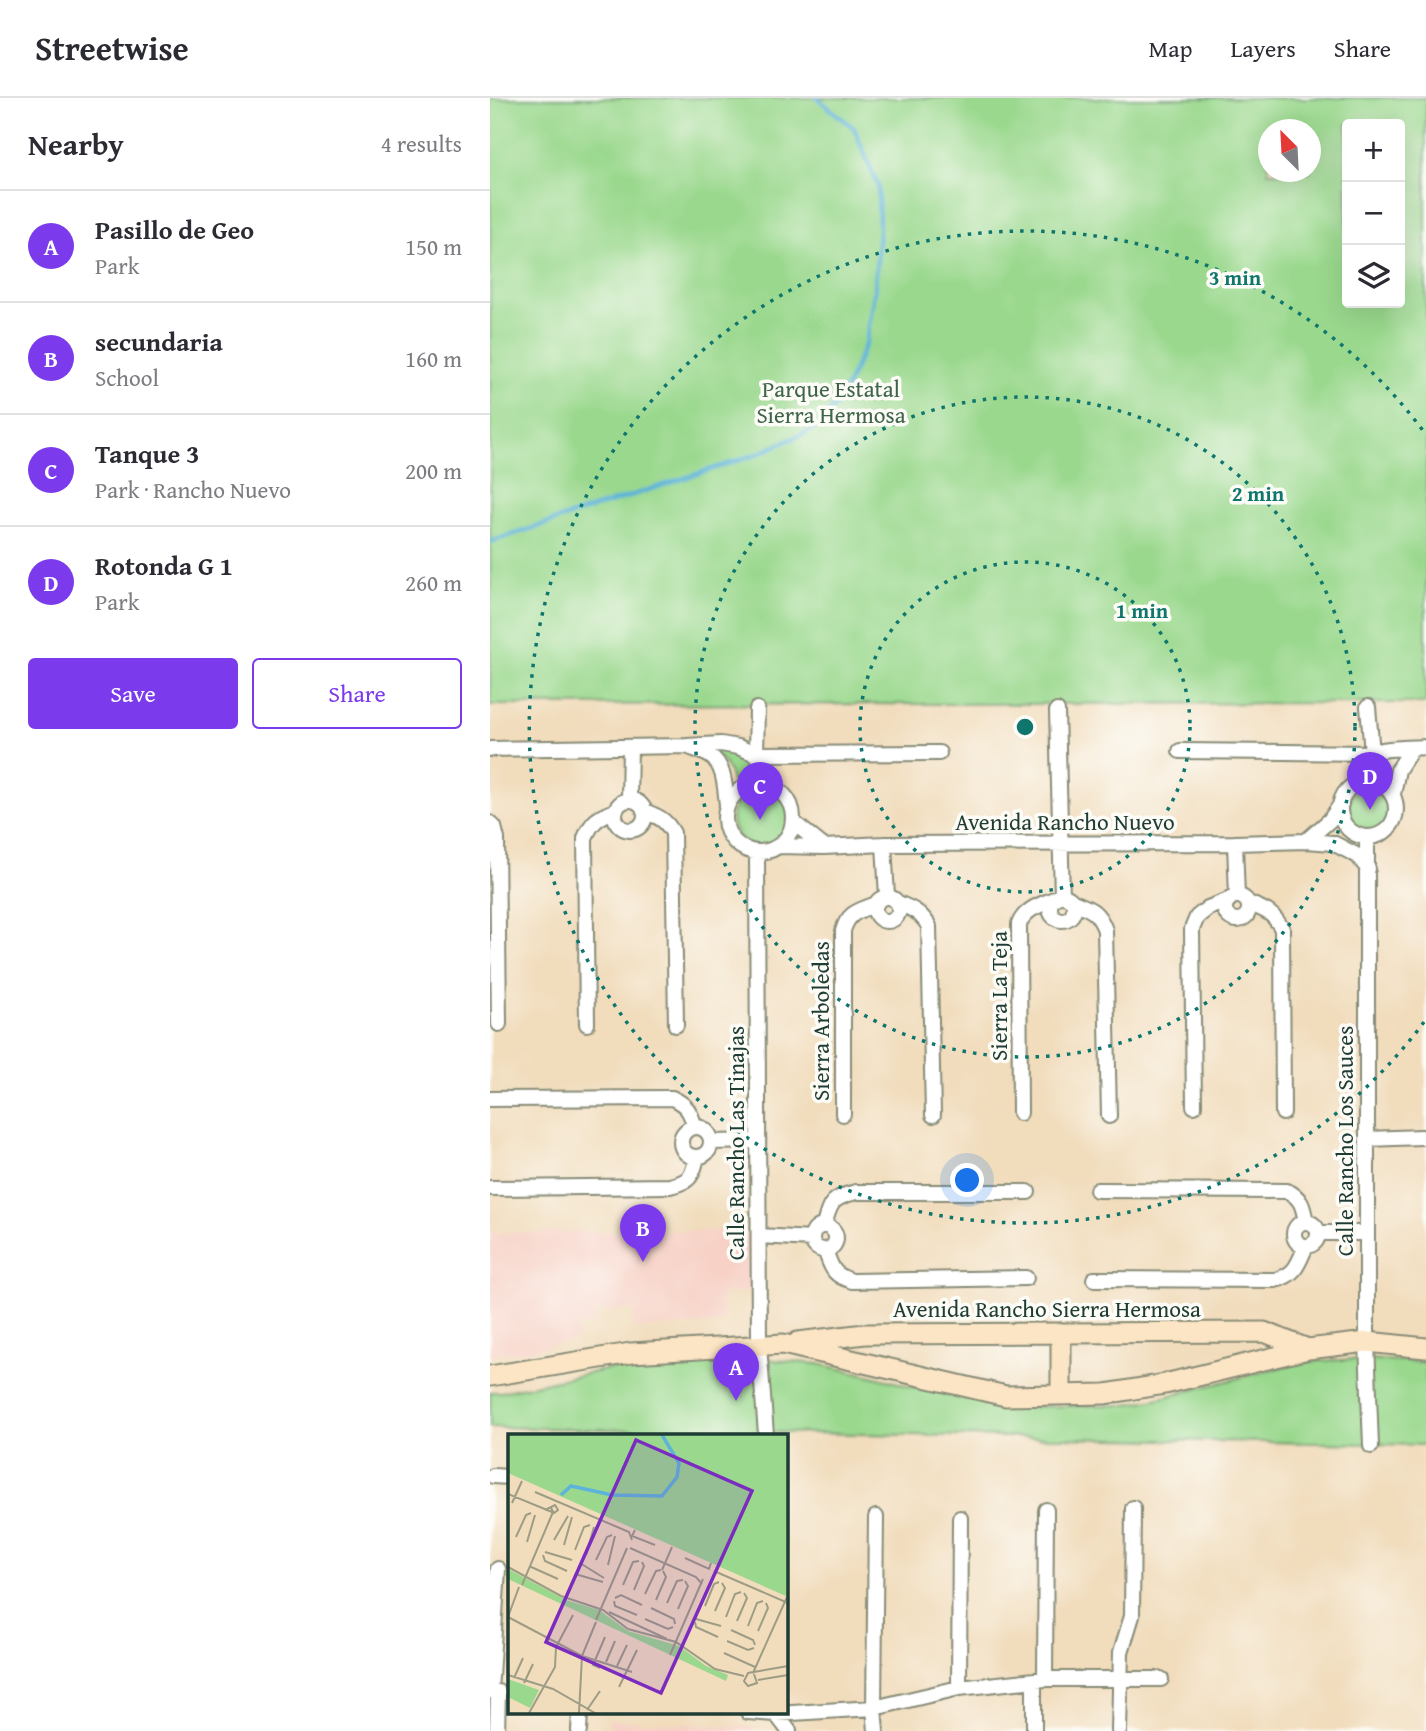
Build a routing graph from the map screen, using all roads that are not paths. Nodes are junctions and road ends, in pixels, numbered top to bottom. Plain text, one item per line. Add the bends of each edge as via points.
1 (1368, 707) dead end
2 (757, 709) dead end
3 (1057, 711) dead end
4 (687, 746) junction
5 (630, 747) junction
6 (1419, 748) edge
7 (490, 749) edge
8 (1180, 751) dead end
9 (939, 753) dead end
10 (1372, 753) junction
11 (756, 754) junction
12 (1355, 784) junction
13 (772, 787) junction
14 (1393, 794) junction
15 (629, 800) junction
16 (727, 804) junction
17 (1341, 804) junction
18 (615, 811) junction
19 (644, 811) junction
20 (793, 822) junction
21 (490, 823) edge
22 (1361, 835) junction
23 (1306, 841) junction
24 (1060, 843) junction
25 (1333, 843) junction
26 (884, 844) junction
27 (1235, 844) junction
28 (778, 846) junction
29 (824, 847) junction
30 (757, 852) junction
31 (1368, 869) junction
32 (1063, 899) junction
33 (1238, 900) junction
34 (887, 901) junction
35 (499, 1024) dead end
36 (587, 1024) dead end
37 (676, 1025) dead end
38 (490, 1099) edge
39 (1194, 1106) dead end
40 (1020, 1112) dead end
41 (1283, 1113) dead end
42 (843, 1114) dead end
43 (933, 1115) dead end
44 (1109, 1116) dead end
45 (695, 1127) junction
46 (1425, 1136) edge
47 (1367, 1139) junction
48 (758, 1141) junction
49 (711, 1142) junction
50 (697, 1157) junction
51 (490, 1188) edge
52 (1097, 1190) dead end
53 (1028, 1192) dead end
54 (1306, 1222) junction
55 (824, 1226) junction
56 (1318, 1233) junction
57 (1367, 1233) junction
58 (759, 1236) junction
59 (812, 1239) junction
60 (1306, 1246) junction
61 (825, 1250) junction
62 (1027, 1278) dead end
63 (1094, 1279) dead end
64 (1061, 1333) junction
65 (1367, 1342) junction
66 (783, 1344) junction
67 (759, 1346) junction
68 (1426, 1348) edge
69 (1308, 1349) junction
70 (490, 1376) edge
71 (1061, 1395) junction
72 (766, 1434) edge
73 (1371, 1446) dead end
74 (493, 1476) dead end
75 (508, 1477) edge
76 (1133, 1508) dead end
77 (1046, 1510) dead end
78 (876, 1517) dead end
79 (960, 1518) dead end
80 (498, 1569) dead end
81 (1039, 1679) junction
82 (1119, 1679) junction
83 (1161, 1679) dead end
84 (959, 1688) junction
85 (497, 1692) edge
86 (874, 1708) junction
87 (788, 1712) edge
88 (777, 1714) edge
89 (497, 1731) edge
90 (789, 1731) edge
91 (876, 1731) edge
92 (1034, 1731) edge
93 (1119, 1731) edge

1 - 10 street
2 - 11 street
3 - 24 street
4 - 5 street
4 - 11 street via 721,744
4 - 16 street via 713,758 720,768
5 - 7 street
5 - 15 street
6 - 10 street
6 - 14 street via 1398,770
8 - 10 street
9 - 11 street
10 - 12 street
11 - 13 street
12 - 14 street via 1376,782
12 - 17 street
13 - 16 street via 746,787
13 - 20 street via 784,795
14 - 22 street via 1396,814 1386,831
15 - 18 street
15 - 19 street
16 - 30 street via 727,830 744,849
17 - 22 street via 1346,826
17 - 23 street
18 - 19 street via 625,830 640,826
18 - 36 street via 601,815 585,838
19 - 37 street via 667,822 673,833
20 - 28 street
20 - 29 street
21 - 35 street via 497,839
22 - 25 street
22 - 31 street, Calle Rancho Los Sauces
23 - 25 street, Avenida Rancho Nuevo
23 - 27 street, Avenida Rancho Nuevo
24 - 26 street, Avenida Rancho Nuevo
24 - 27 street, Avenida Rancho Nuevo
24 - 32 street
25 - 31 street via 1357,856
26 - 29 street, Avenida Rancho Nuevo
26 - 34 street
27 - 33 street
28 - 29 street, Avenida Rancho Nuevo
28 - 30 street
30 - 48 street, Calle Rancho Las Tinajas
31 - 47 street, Calle Rancho Los Sauces
32 - 40 street, Sierra La Teja via 1034,908 1019,924
32 - 44 street via 1093,910 1105,930
33 - 39 street via 1208,908 1192,929
33 - 41 street via 1270,912 1282,929
34 - 42 street, Sierra Arboledas via 855,912 845,921
34 - 43 street via 914,910 929,926
38 - 45 street via 672,1098 684,1104
45 - 49 street via 709,1134
45 - 50 street via 687,1129 681,1143 689,1156
46 - 47 street
47 - 57 street, Calle Rancho Los Sauces
48 - 49 street
48 - 58 street, Calle Rancho Las Tinajas
49 - 50 street via 707,1152
50 - 51 street via 685,1183 670,1186
52 - 54 street via 1287,1191 1302,1202
53 - 55 street via 856,1192 839,1196 830,1205
54 - 56 street
54 - 60 street via 1297,1225 1294,1235
55 - 59 street via 817,1227
55 - 61 street via 831,1228 836,1241
56 - 57 street
56 - 60 street
57 - 65 street, Calle Rancho Los Sauces
58 - 59 street
58 - 67 street, Calle Rancho Las Tinajas
59 - 61 street
60 - 63 street via 1296,1269 1275,1280
61 - 62 street via 833,1270 852,1281
64 - 66 street, Avenida Rancho Sierra Hermosa via 865,1334
64 - 69 street, Avenida Rancho Sierra Hermosa via 1264,1332
64 - 71 street
65 - 68 street, Avenida Rancho Sierra Hermosa
65 - 69 street, Avenida Rancho Sierra Hermosa
65 - 73 street, Calle Rancho Los Sauces
66 - 67 street, Avenida Rancho Sierra Hermosa
66 - 71 street, Avenida Rancho Sierra Hermosa via 1006,1396
67 - 70 street, Avenida Rancho Sierra Hermosa via 631,1353
67 - 72 street, Calle Rancho Las Tinajas
69 - 71 street, Avenida Rancho Sierra Hermosa via 1166,1384 1105,1394
74 - 75 street
76 - 82 street via 1132,1616
77 - 81 street
78 - 86 street
79 - 84 street
80 - 85 street
81 - 82 street
81 - 84 street
81 - 92 street
82 - 83 street
82 - 93 street
84 - 86 street
85 - 89 street
86 - 87 street
86 - 91 street
88 - 90 street

